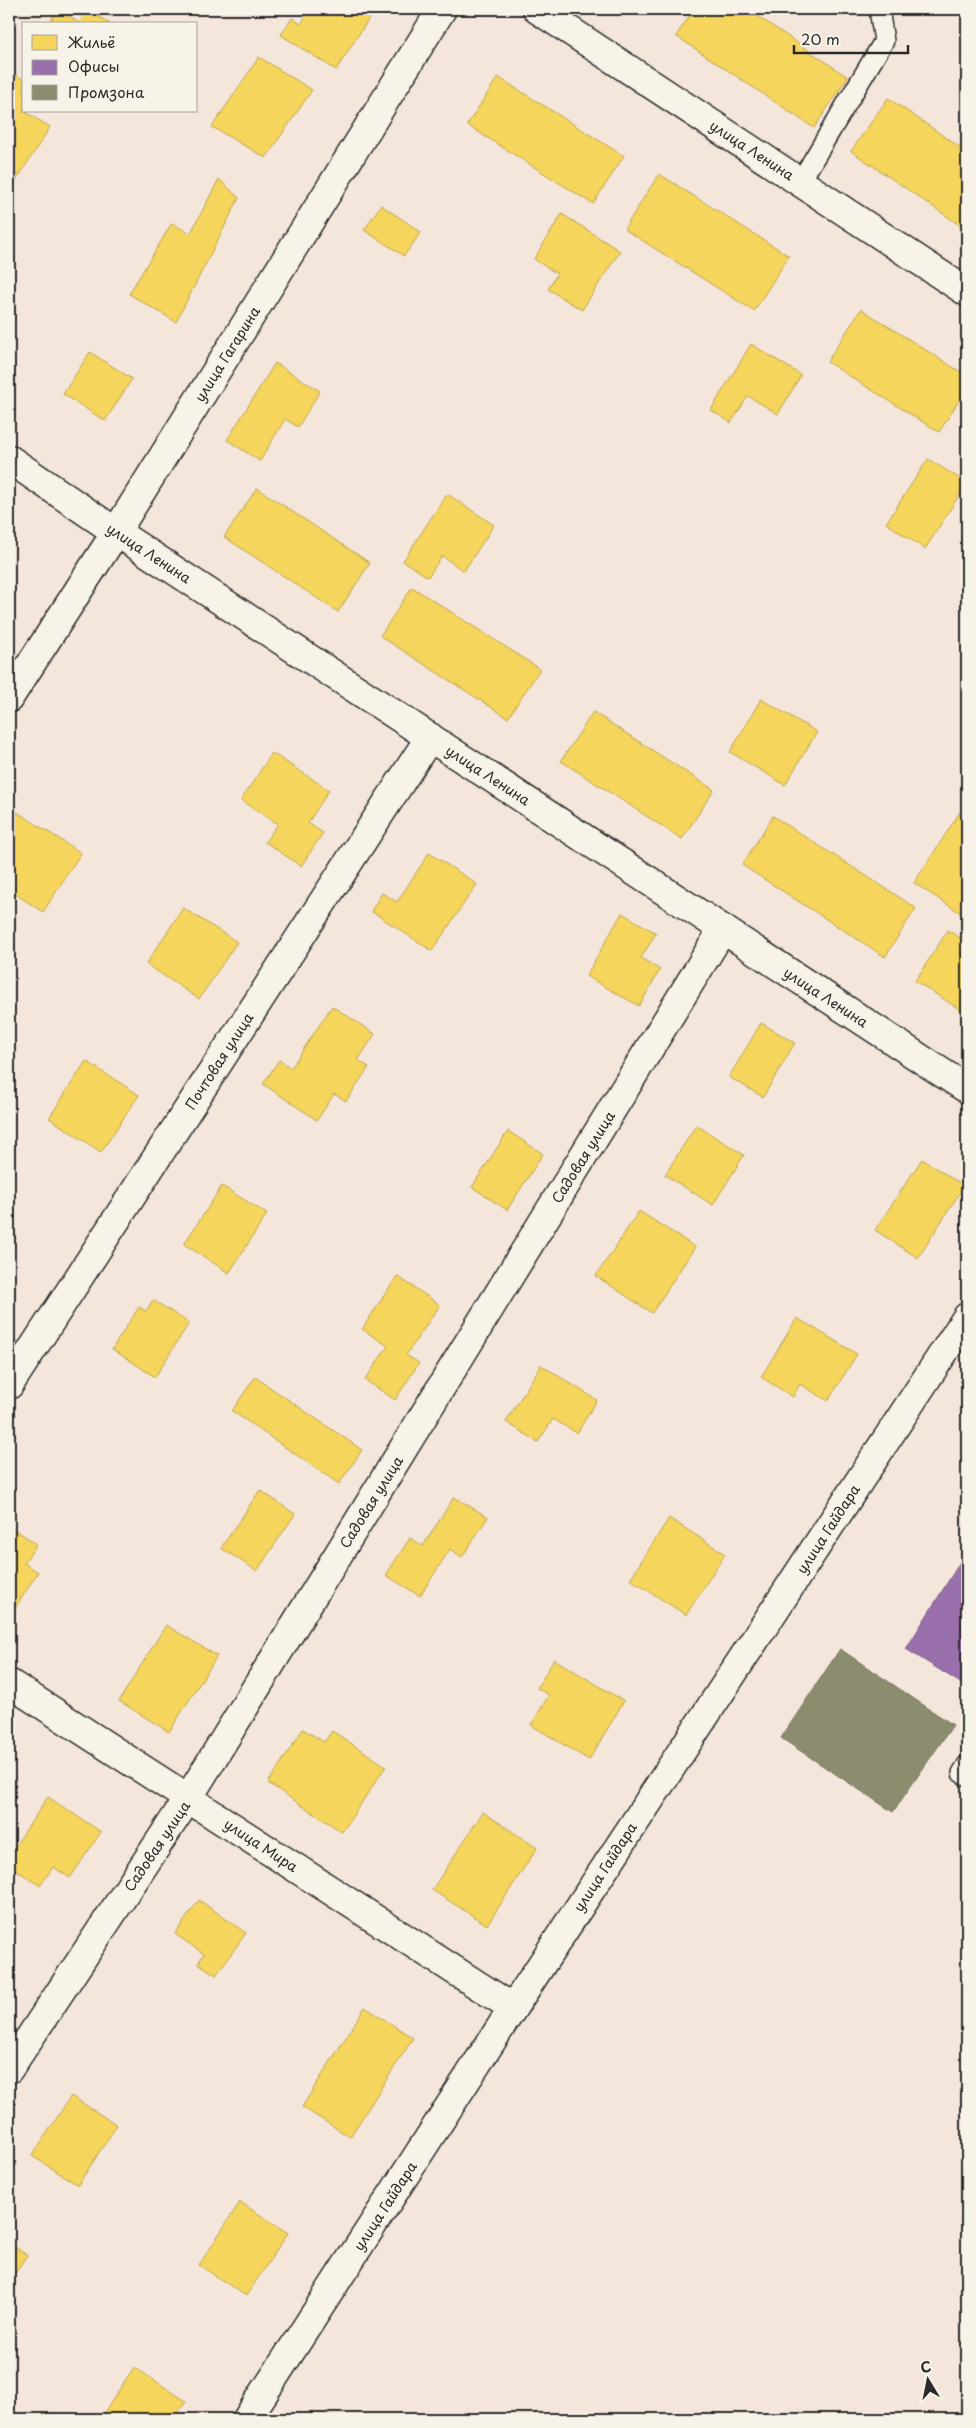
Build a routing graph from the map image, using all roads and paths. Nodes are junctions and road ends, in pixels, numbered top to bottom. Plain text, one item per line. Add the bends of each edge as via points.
1 (442, 9) edge
2 (537, 9) edge
3 (879, 9) edge
4 (800, 182) junction
5 (967, 292) edge
6 (9, 460) edge
7 (116, 532) junction
8 (9, 698) edge
9 (430, 737) junction
10 (723, 929) junction
11 (967, 1089) edge
12 (967, 1317) edge
13 (9, 1385) edge
14 (9, 1683) edge
15 (967, 1765) edge
16 (967, 1776) edge
17 (189, 1797) junction
18 (513, 2008) junction
19 (9, 2069) edge
20 (247, 2419) edge

1 - 7 street, улица Гагарина
2 - 4 street, улица Ленина
3 - 4 lane via 884,41
4 - 5 street, улица Ленина
6 - 7 street, улица Ленина
7 - 8 street, улица Гагарина
7 - 9 street, улица Ленина
9 - 10 street, улица Ленина
9 - 13 street, Почтовая улица
10 - 11 street, улица Ленина
10 - 17 street, Садовая улица
12 - 18 street, улица Гайдара
14 - 17 street, улица Мира
15 - 16 lane via 962,1773
17 - 18 street, улица Мира
17 - 19 street, Садовая улица
18 - 20 street, улица Гайдара

